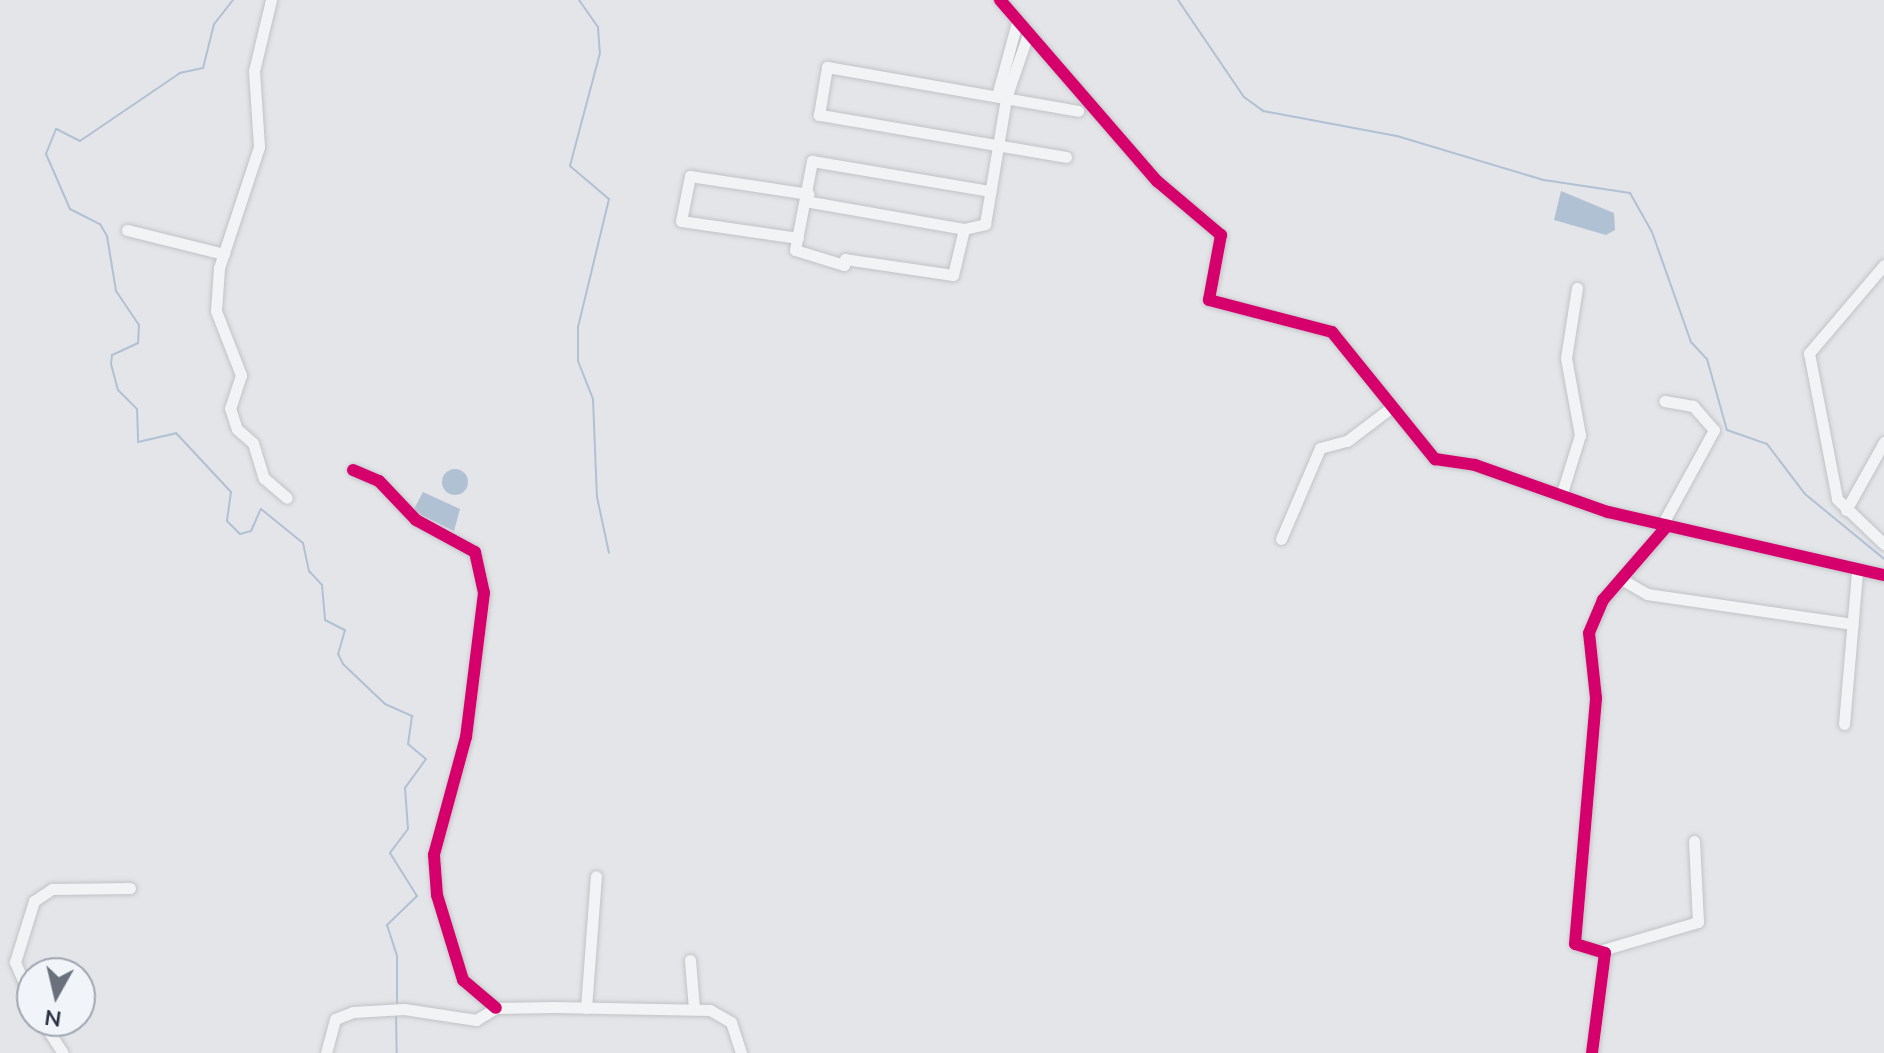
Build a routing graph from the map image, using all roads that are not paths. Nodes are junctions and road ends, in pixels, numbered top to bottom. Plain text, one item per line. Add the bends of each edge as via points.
1 (271, 0) edge
2 (1000, 0) edge
3 (1016, 26) junction
4 (1027, 37) junction
5 (1001, 97) junction
6 (1078, 111) dead end
7 (998, 145) junction
8 (1066, 157) dead end
9 (990, 191) junction
10 (807, 197) junction
11 (964, 229) junction
12 (127, 230) dead end
13 (798, 238) junction
14 (224, 254) junction
15 (1884, 265) edge
16 (1577, 288) dead end
17 (1664, 401) dead end
18 (1392, 407) junction
19 (1884, 442) edge
20 (353, 470) dead end
21 (1561, 496) junction
22 (287, 498) dead end
23 (1846, 510) junction
24 (1665, 524) junction
25 (1281, 539) dead end
26 (1884, 544) edge
27 (1857, 571) junction
28 (1881, 575) edge
29 (1623, 580) junction
30 (1853, 624) junction
31 (1844, 724) dead end
32 (1694, 841) dead end
33 (596, 876) dead end
34 (130, 888) dead end
35 (1599, 951) junction
36 (17, 957) edge
37 (690, 960) dead end
38 (496, 1008) junction
39 (586, 1008) junction
40 (694, 1009) junction
41 (326, 1053) edge
42 (741, 1053) edge
43 (1592, 1053) edge

1 - 14 street via 254,71 259,147
2 - 3 street
3 - 4 street
3 - 5 street
4 - 5 street
4 - 18 street via 1172,197 1221,235 1209,300 1332,332
5 - 6 street
5 - 7 street
5 - 7 street via 827,67 819,115
7 - 8 street
7 - 9 street
9 - 10 street via 812,161
9 - 11 street via 985,224
10 - 11 street
10 - 13 street
10 - 13 street via 690,176 681,221
11 - 13 street via 953,275 845,259 844,265 795,250
12 - 14 street
14 - 22 street via 216,311 241,375 230,408 262,462 264,478
15 - 23 street via 1809,353 1837,499
16 - 21 street via 1566,358 1580,435
17 - 24 street via 1693,406 1714,430
18 - 21 street via 1435,459 1475,465
18 - 25 street via 1347,441 1320,448
19 - 23 street
20 - 38 street via 379,481 416,520 475,552 484,593 466,737 434,855 437,895 463,980
21 - 24 street
23 - 26 street
24 - 27 street
24 - 29 street
27 - 28 street
27 - 30 street
29 - 30 street via 1647,594
29 - 35 street via 1597,608 1589,639 1596,698 1575,944
30 - 31 street
32 - 35 street via 1698,922
33 - 39 street
34 - 36 street via 52,889 34,901
35 - 43 street via 1605,953
37 - 40 street
38 - 39 street
38 - 41 street via 476,1020 404,1009 335,1019
39 - 40 street
40 - 42 street via 731,1022

